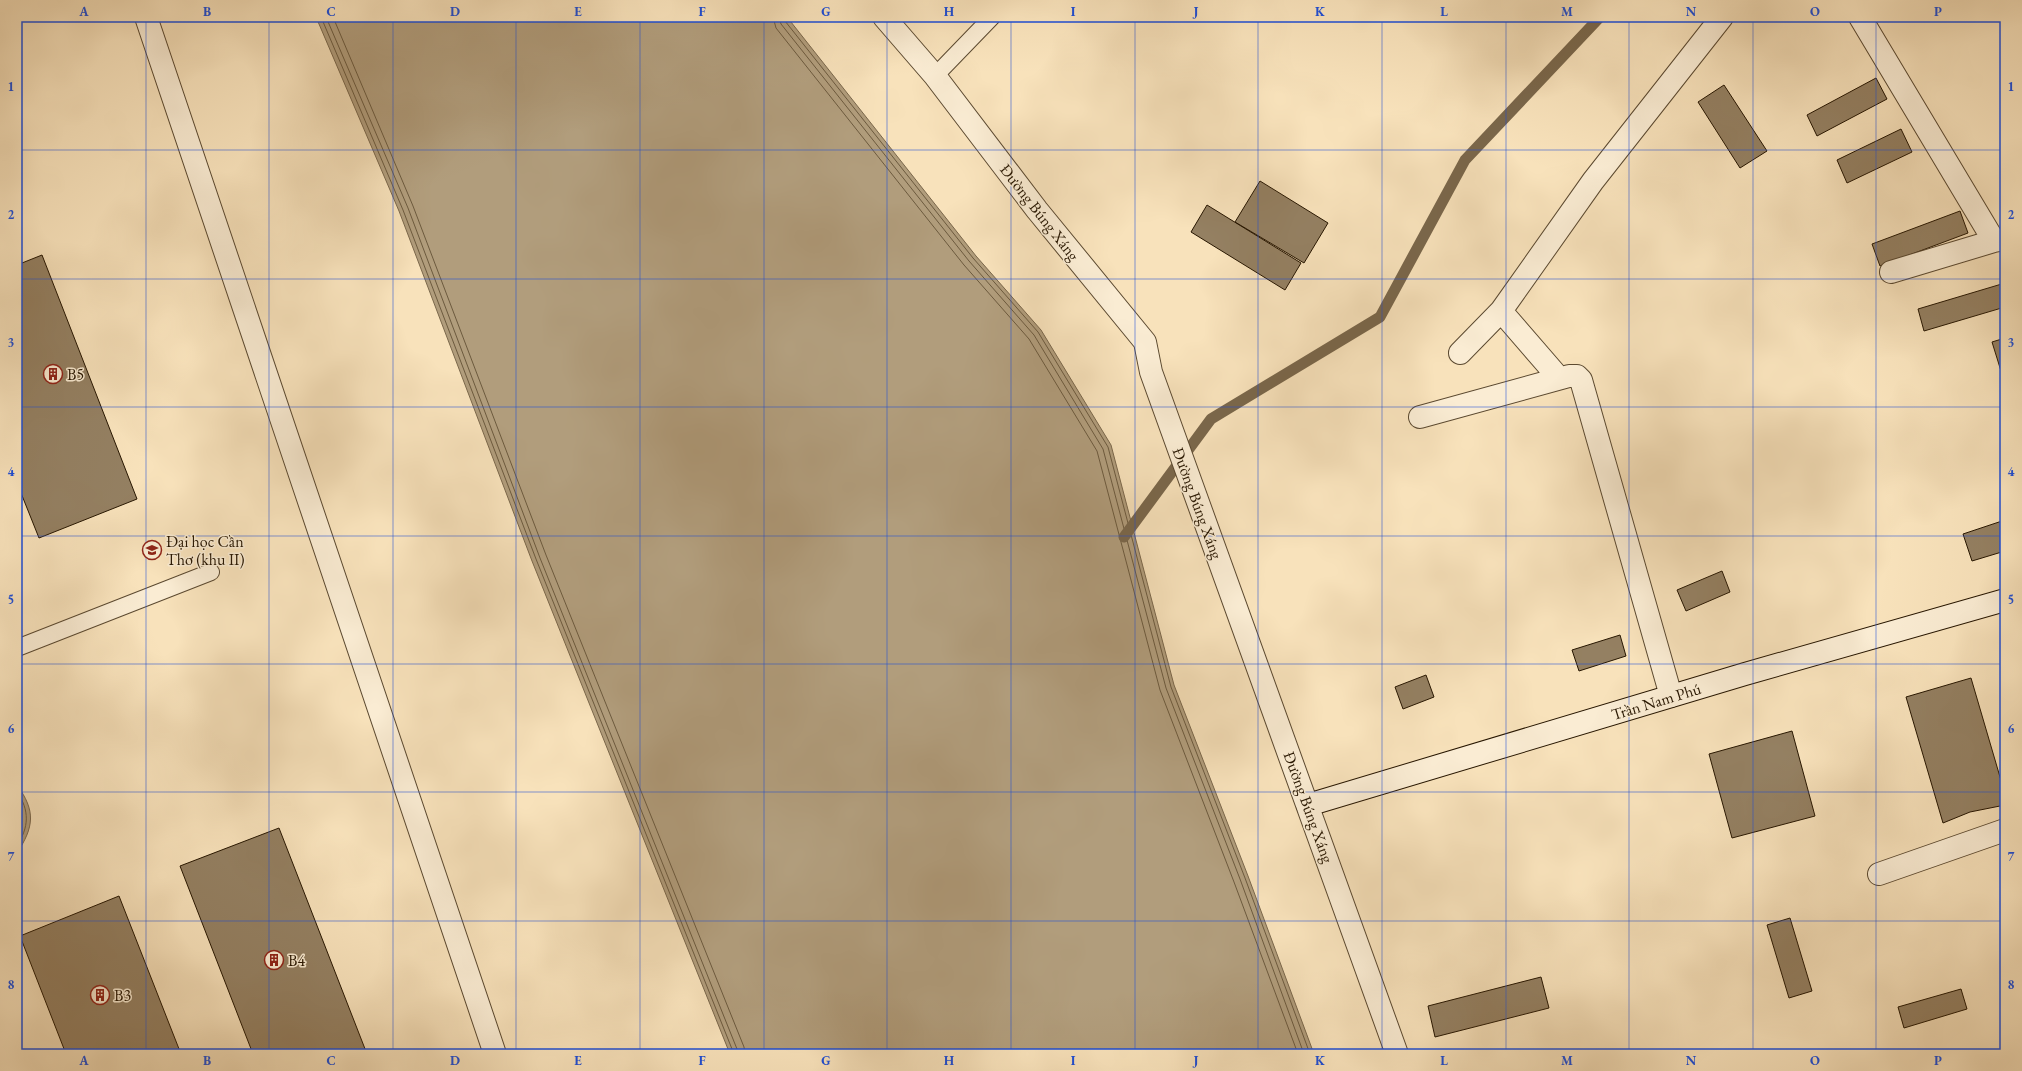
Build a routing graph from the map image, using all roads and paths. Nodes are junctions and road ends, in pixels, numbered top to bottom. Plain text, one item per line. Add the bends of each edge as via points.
1 (146, 17) edge
2 (884, 17) edge
3 (992, 17) edge
4 (1722, 17) edge
5 (1860, 17) edge
6 (935, 76) junction
7 (2000, 240) edge
8 (1891, 272) dead end
9 (1502, 311) junction
10 (1460, 354) dead end
11 (1559, 378) junction
12 (1420, 417) dead end
13 (211, 572) dead end
14 (2005, 600) edge
15 (17, 648) edge
16 (1671, 696) junction
17 (1308, 805) junction
18 (2005, 830) edge
19 (1879, 874) dead end
20 (495, 1054) edge
21 (1397, 1054) edge

1 - 20 street
2 - 6 street, Đường Búng Xáng
3 - 6 lane
4 - 9 street via 1593,181
5 - 7 street
6 - 17 street, Đường Búng Xáng via 1037,210 1145,342 1151,372
7 - 8 street
9 - 10 street
9 - 11 street
11 - 12 street
11 - 16 street via 1577,376 1581,380
13 - 15 lane
14 - 16 street, Trần Nam Phú
16 - 17 street, Trần Nam Phú
17 - 21 street, Đường Búng Xáng
18 - 19 street

